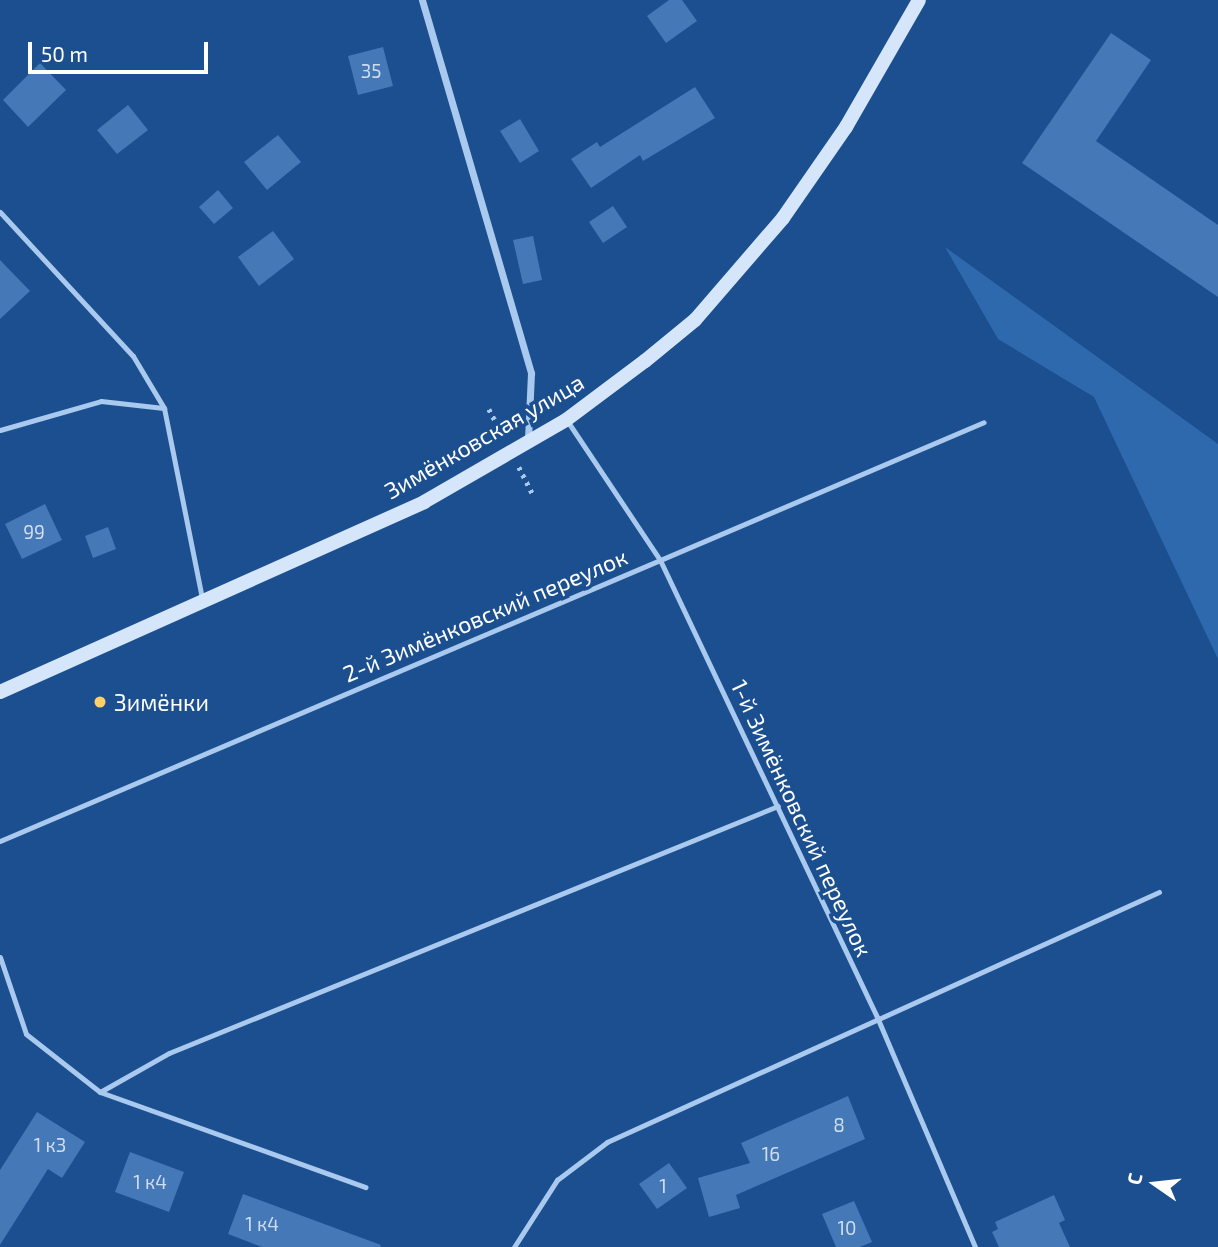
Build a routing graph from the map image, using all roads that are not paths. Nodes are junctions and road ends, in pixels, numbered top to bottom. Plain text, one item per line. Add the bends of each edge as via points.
1 (422, 0) edge
2 (919, 0) edge
3 (0, 212) edge
4 (164, 408) junction
5 (566, 420) junction
6 (984, 422) dead end
7 (0, 430) edge
8 (528, 441) junction
9 (660, 560) junction
10 (203, 602) junction
11 (0, 692) edge
12 (778, 806) junction
13 (0, 841) edge
14 (1158, 892) dead end
15 (0, 957) edge
16 (877, 1017) junction
17 (100, 1092) junction
18 (365, 1187) dead end
19 (514, 1247) edge
20 (975, 1247) edge

1 - 8 street via 531,373
2 - 5 main road, Зимёнковская улица via 846,127 754,256 695,320
3 - 4 lane via 133,355
4 - 7 lane via 102,401
4 - 10 lane
5 - 8 main road, Зимёнковская улица
5 - 9 lane, 1-й Зимёнковский переулок
6 - 9 lane, 2-й Зимёнковский переулок
8 - 10 main road, Зимёнковская улица via 424,502
9 - 12 lane, 1-й Зимёнковский переулок
9 - 13 lane, 2-й Зимёнковский переулок
10 - 11 main road, Зимёнковская улица
12 - 16 lane, 1-й Зимёнковский переулок
12 - 17 lane via 169,1053
14 - 16 lane
15 - 17 lane via 26,1034
16 - 19 lane via 607,1142 556,1180
16 - 20 lane, 1-й Зимёнковский переулок
17 - 18 lane

